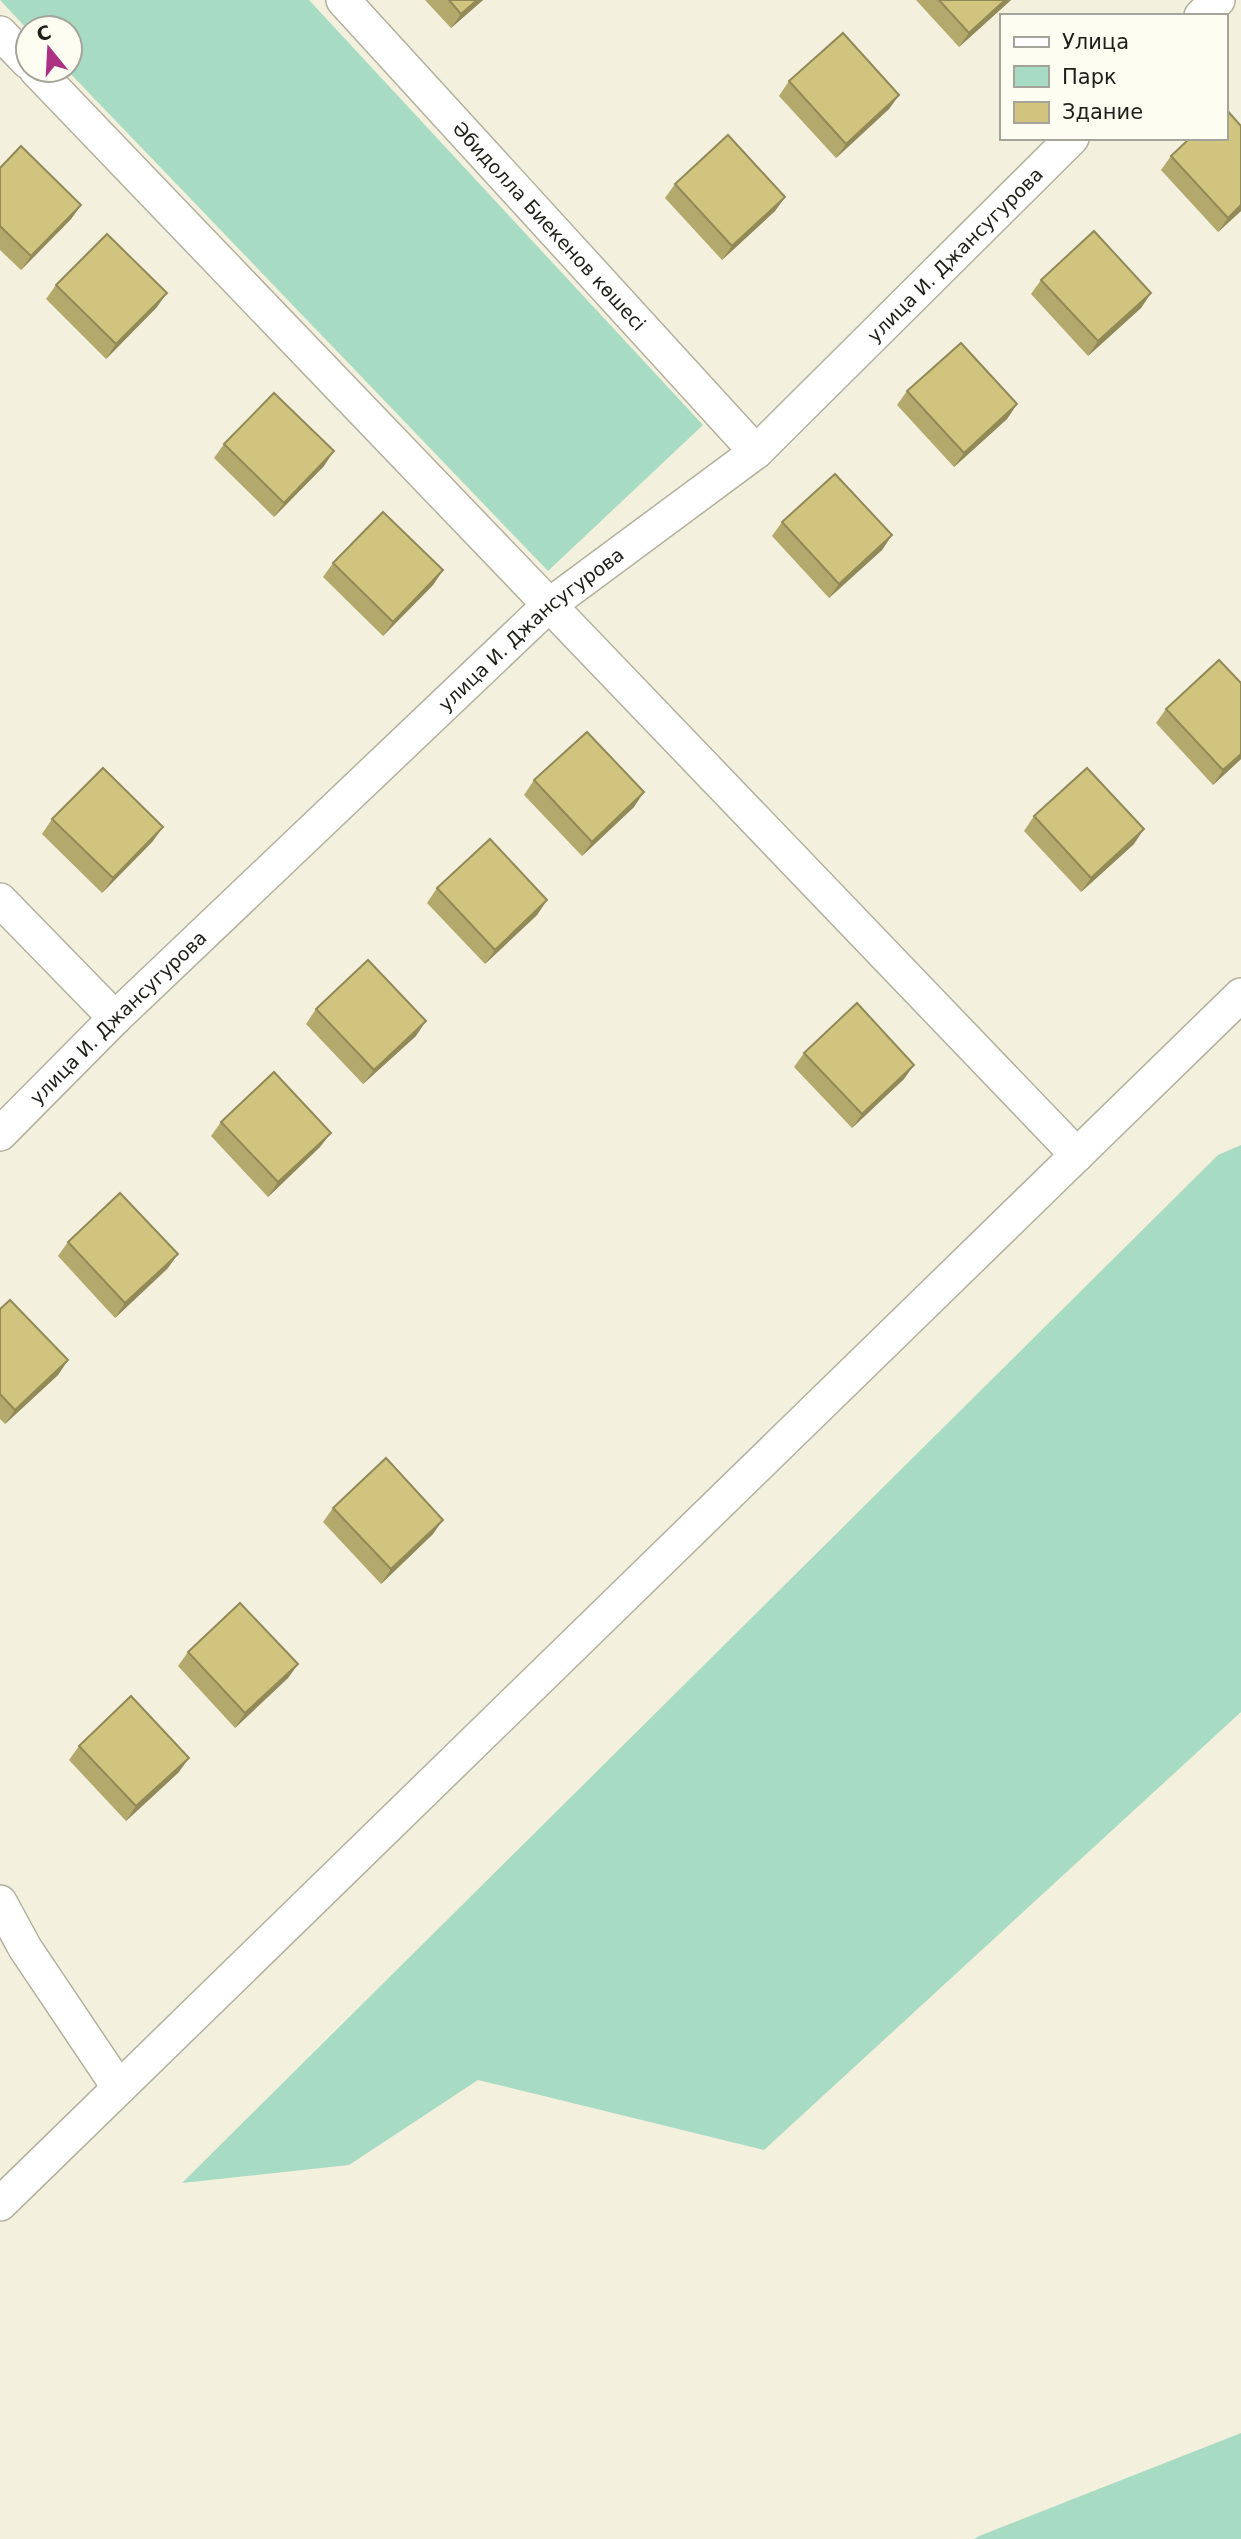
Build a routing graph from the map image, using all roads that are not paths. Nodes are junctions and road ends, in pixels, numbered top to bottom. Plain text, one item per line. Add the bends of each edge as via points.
1 (343, 0) edge
2 (1218, 0) edge
3 (1203, 14) edge
4 (0, 33) edge
5 (14, 48) edge
6 (49, 84) edge
7 (1070, 140) edge
8 (756, 452) junction
9 (548, 606) junction
10 (0, 900) edge
11 (1241, 995) edge
12 (115, 1018) junction
13 (0, 1134) edge
14 (1077, 1154) junction
15 (0, 1902) edge
16 (119, 2088) junction
17 (0, 2204) edge

1 - 8 street, Әбидолла Биекенов көшесі
2 - 3 street
4 - 5 street
6 - 9 street
7 - 8 street, улица И. Джансугурова
8 - 9 street, улица И. Джансугурова
9 - 12 street, улица И. Джансугурова
9 - 14 street
10 - 12 street
11 - 14 street
12 - 13 street, улица И. Джансугурова
14 - 16 street
15 - 16 street via 25,1948
16 - 17 street

